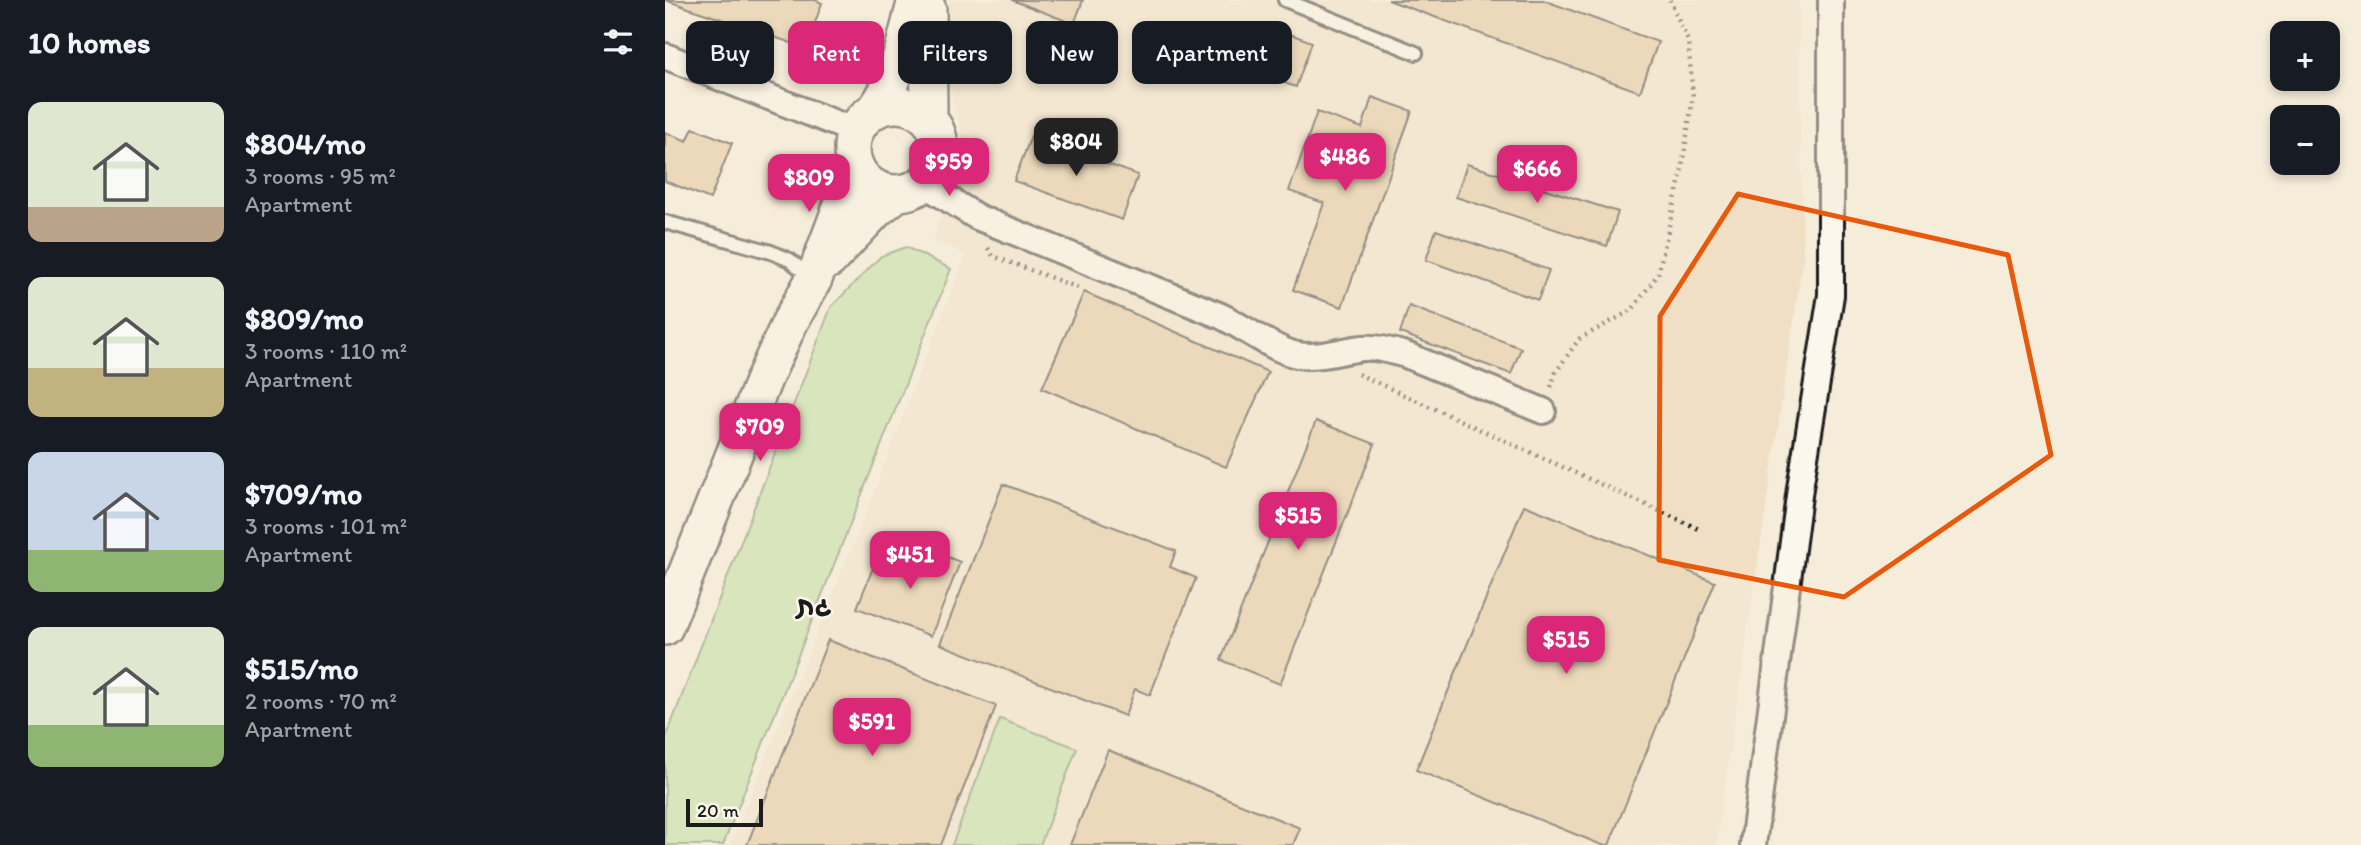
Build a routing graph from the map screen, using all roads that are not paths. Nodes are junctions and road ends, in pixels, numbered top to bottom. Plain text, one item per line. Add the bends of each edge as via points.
1 (916, 0) edge
2 (928, 0) edge
3 (1285, 0) edge
4 (1831, 0) edge
5 (1416, 53) dead end
6 (665, 56) edge
7 (929, 118) junction
8 (865, 120) junction
9 (856, 167) junction
10 (910, 189) junction
11 (665, 222) edge
12 (814, 279) junction
13 (1543, 411) road end
14 (665, 627) edge
15 (1753, 845) edge

1 - 8 street via 896,75
2 - 7 street
3 - 5 lane
4 - 15 street via 1831,295 1800,488
6 - 8 street
7 - 8 street via 917,109 888,105
7 - 10 street via 939,138 940,160 934,173
8 - 9 street via 852,145
9 - 10 street via 868,184 881,191
9 - 12 street
10 - 12 street via 876,210
10 - 13 street via 1221,316 1284,352 1300,356 1383,348
11 - 12 lane via 771,252
12 - 14 street via 764,379

